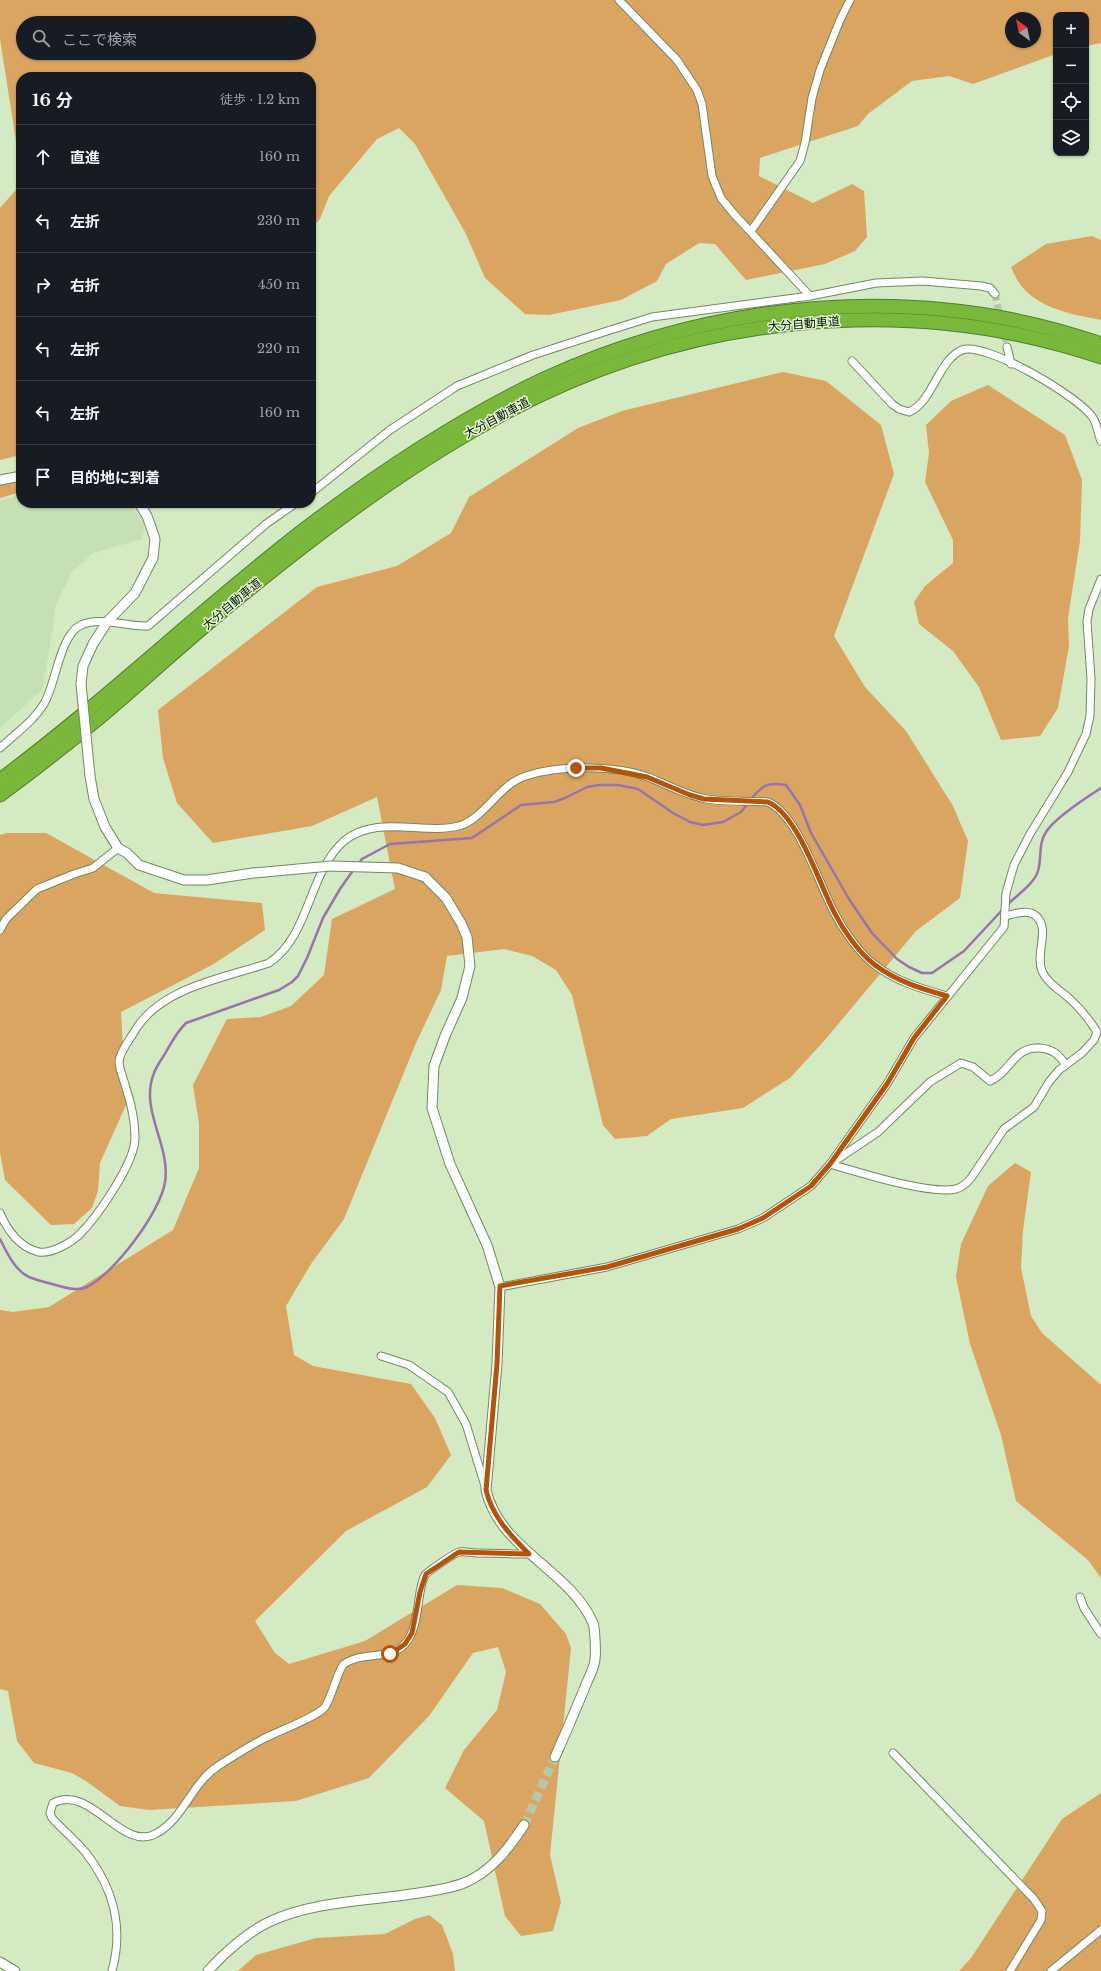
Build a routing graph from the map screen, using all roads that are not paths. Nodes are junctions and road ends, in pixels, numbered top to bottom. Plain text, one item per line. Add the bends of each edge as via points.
1 (619, 0) edge
2 (850, 0) edge
3 (751, 231) junction
4 (995, 294) dead end
5 (810, 296) junction
6 (1101, 344) edge
7 (1007, 347) tunnel mouth
8 (1101, 357) edge
9 (852, 361) dead end
10 (1011, 364) junction
11 (1101, 441) edge
12 (16, 477) edge
13 (0, 480) edge
14 (316, 489) edge
15 (142, 508) edge
16 (289, 508) edge
17 (1101, 580) edge
18 (107, 622) junction
19 (0, 748) edge
20 (0, 780) edge
21 (0, 795) edge
22 (118, 848) junction
23 (1005, 916) junction
24 (0, 930) edge
25 (947, 996) junction
26 (1066, 1065) junction
27 (830, 1164) junction
28 (0, 1213) edge
29 (500, 1286) junction
30 (381, 1356) dead end
31 (486, 1490) junction
32 (529, 1554) junction
33 (1080, 1597) dead end
34 (1101, 1634) edge
35 (893, 1753) dead end
36 (554, 1757) tunnel mouth
37 (524, 1825) tunnel mouth
38 (1101, 1930) edge
39 (0, 1962) edge
40 (15, 1971) edge
41 (112, 1971) edge
42 (208, 1971) edge
43 (1010, 1971) edge
44 (1051, 1971) edge

1 - 3 street via 678,60 697,90 702,104 712,176 721,198
2 - 3 street via 820,70 800,161
3 - 5 street
4 - 5 street via 990,288 981,286 904,281 876,283
5 - 14 street via 652,317 484,374 457,386 396,426
6 - 20 highway, 大分自動車道 via 1079,336 1008,319 950,310 840,307 783,311 731,319 672,333 583,364 501,401 449,430 380,474 236,583 94,706
7 - 10 street
8 - 21 highway, 大分自動車道 via 1007,331 900,319 785,324 732,332 615,364 550,390 506,412 387,485 244,593 98,719
9 - 10 street via 892,404 909,412 918,406 949,362 963,350 981,351
10 - 11 street via 1028,370 1076,401 1092,418
12 - 13 street
15 - 18 street via 155,539 154,558 135,593
16 - 18 street via 266,524 148,626
17 - 23 street via 1087,621 1091,679 1090,716 1086,734 1068,772 1014,865 1006,893
18 - 19 street via 89,623 75,629 63,650 45,701 38,712
18 - 22 street, bridge via 83,666 81,684 94,799 105,827
22 - 24 street via 92,868 37,889 10,915
22 - 29 street, bridge via 139,865 184,880 207,880 254,872 331,866 398,868 425,877 446,898 462,923 467,937 470,966 462,998 434,1066 432,1108 450,1164 487,1245
23 - 25 street via 1004,927
23 - 26 street via 1026,912 1038,917 1042,924 1040,962 1044,975 1088,1017 1097,1032 1094,1040 1082,1053
25 - 27 street via 914,1038 887,1084
25 - 28 street via 919,988 874,965 834,913 801,840 775,805 768,802 704,799 647,777 601,768 552,770 524,776 501,791 471,820 460,826 438,829 406,826 369,828 345,840 329,858 289,943 280,955 269,963 188,989 151,1011 137,1028 119,1063 130,1101 135,1139 132,1153 125,1170 94,1218 78,1236 45,1253 30,1250 17,1241
26 - 27 street via 1057,1053 1050,1049 1026,1049 1013,1059 998,1077 990,1081 973,1066 961,1063 930,1082 878,1132
26 - 27 street via 1049,1082 1034,1107 1004,1129 971,1178 957,1189 916,1186
27 - 29 street via 811,1186 763,1218 738,1229 607,1267
29 - 31 street via 498,1357
30 - 31 street via 408,1365 448,1392 466,1424
31 - 32 street via 491,1507 501,1523
32 - 36 street via 549,1569 574,1595 593,1624 595,1660 576,1711
32 - 41 street via 459,1552 426,1574 412,1633 405,1644 390,1654 368,1656 342,1665 333,1693 324,1708 260,1740 217,1767 195,1788 170,1824 157,1833 148,1837 135,1835 74,1799 62,1798 53,1803 50,1813 52,1818 86,1853 112,1900 117,1930 116,1958
33 - 34 street
35 - 43 street via 1034,1899 1042,1911 1041,1920
37 - 42 street via 509,1848 489,1868 464,1883 303,1910 269,1922 254,1931 219,1958
38 - 44 street
39 - 40 street

